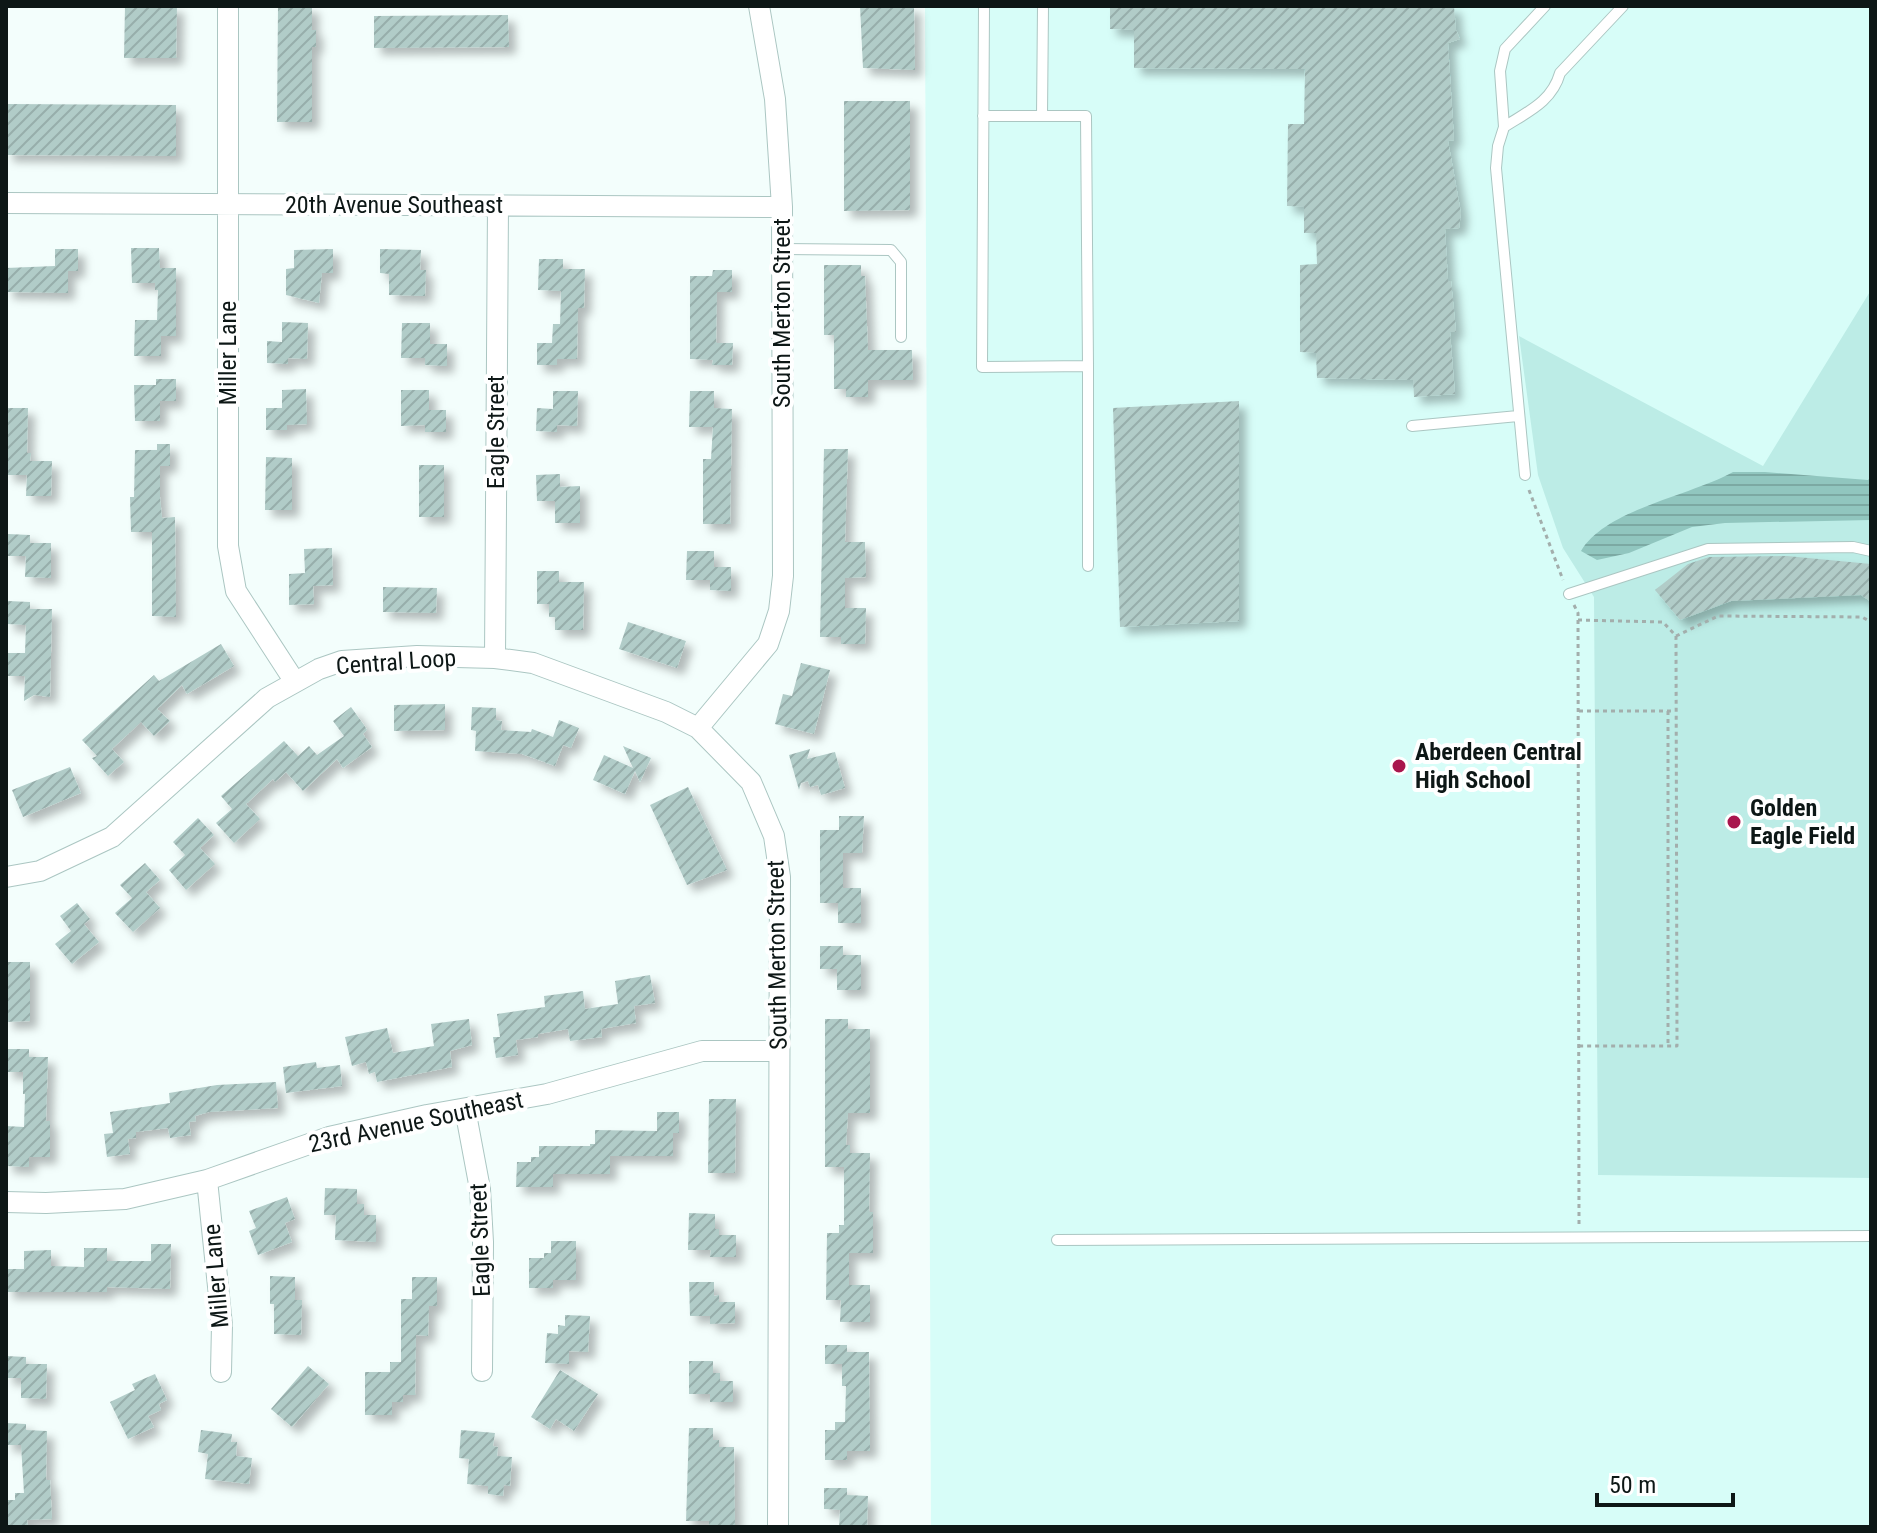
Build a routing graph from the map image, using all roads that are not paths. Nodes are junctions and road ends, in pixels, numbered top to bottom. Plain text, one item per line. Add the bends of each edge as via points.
1 (228, 6) edge
2 (759, 6) edge
3 (984, 6) edge
4 (1043, 6) edge
5 (1545, 6) edge
6 (1623, 6) edge
7 (983, 116) junction
8 (1042, 116) junction
9 (1504, 127) junction
10 (6, 203) edge
11 (227, 204) junction
12 (498, 205) junction
13 (782, 207) junction
14 (782, 249) junction
15 (901, 337) dead end
16 (1088, 366) junction
17 (1518, 416) junction
18 (1412, 426) dead end
19 (1525, 475) road end
20 (1871, 551) edge
21 (1088, 566) dead end
22 (1569, 594) road end
23 (495, 658) junction
24 (295, 682) junction
25 (698, 728) junction
26 (6, 877) edge
27 (779, 1051) junction
28 (465, 1109) junction
29 (207, 1180) junction
30 (6, 1202) edge
31 (1871, 1236) edge
32 (1057, 1240) dead end
33 (482, 1371) dead end
34 (221, 1372) dead end
35 (778, 1527) edge

1 - 11 street, Miller Lane
2 - 13 street, South Merton Street via 775,99
3 - 7 lane
4 - 8 lane
5 - 9 lane via 1505,49 1500,71
6 - 9 lane via 1560,73 1546,100
7 - 8 lane
7 - 16 lane via 982,367
8 - 16 lane via 1086,116
9 - 17 lane via 1496,168
10 - 11 street, 20th Avenue Southeast
11 - 12 street, 20th Avenue Southeast
11 - 24 street, Miller Lane via 231,573 236,591
12 - 13 street, 20th Avenue Southeast
12 - 23 street, Eagle Street
13 - 14 street, South Merton Street
14 - 15 lane via 891,250 901,262
14 - 25 street, South Merton Street via 779,611 768,644
16 - 21 lane
17 - 18 lane
17 - 19 lane
20 - 22 lane via 1708,549
23 - 24 street, Central Loop via 342,661
23 - 25 street, Central Loop via 582,678
24 - 26 street, Central Loop via 241,719 112,837 40,871
25 - 27 street, South Merton Street via 751,782 774,836 780,877
27 - 28 street, 23rd Avenue Southeast via 702,1051 547,1094
27 - 35 street, South Merton Street
28 - 29 street, 23rd Avenue Southeast via 329,1137
28 - 33 street, Eagle Street via 480,1189
29 - 30 street, 23rd Avenue Southeast via 125,1199
29 - 34 street, Miller Lane via 222,1325
31 - 32 lane

